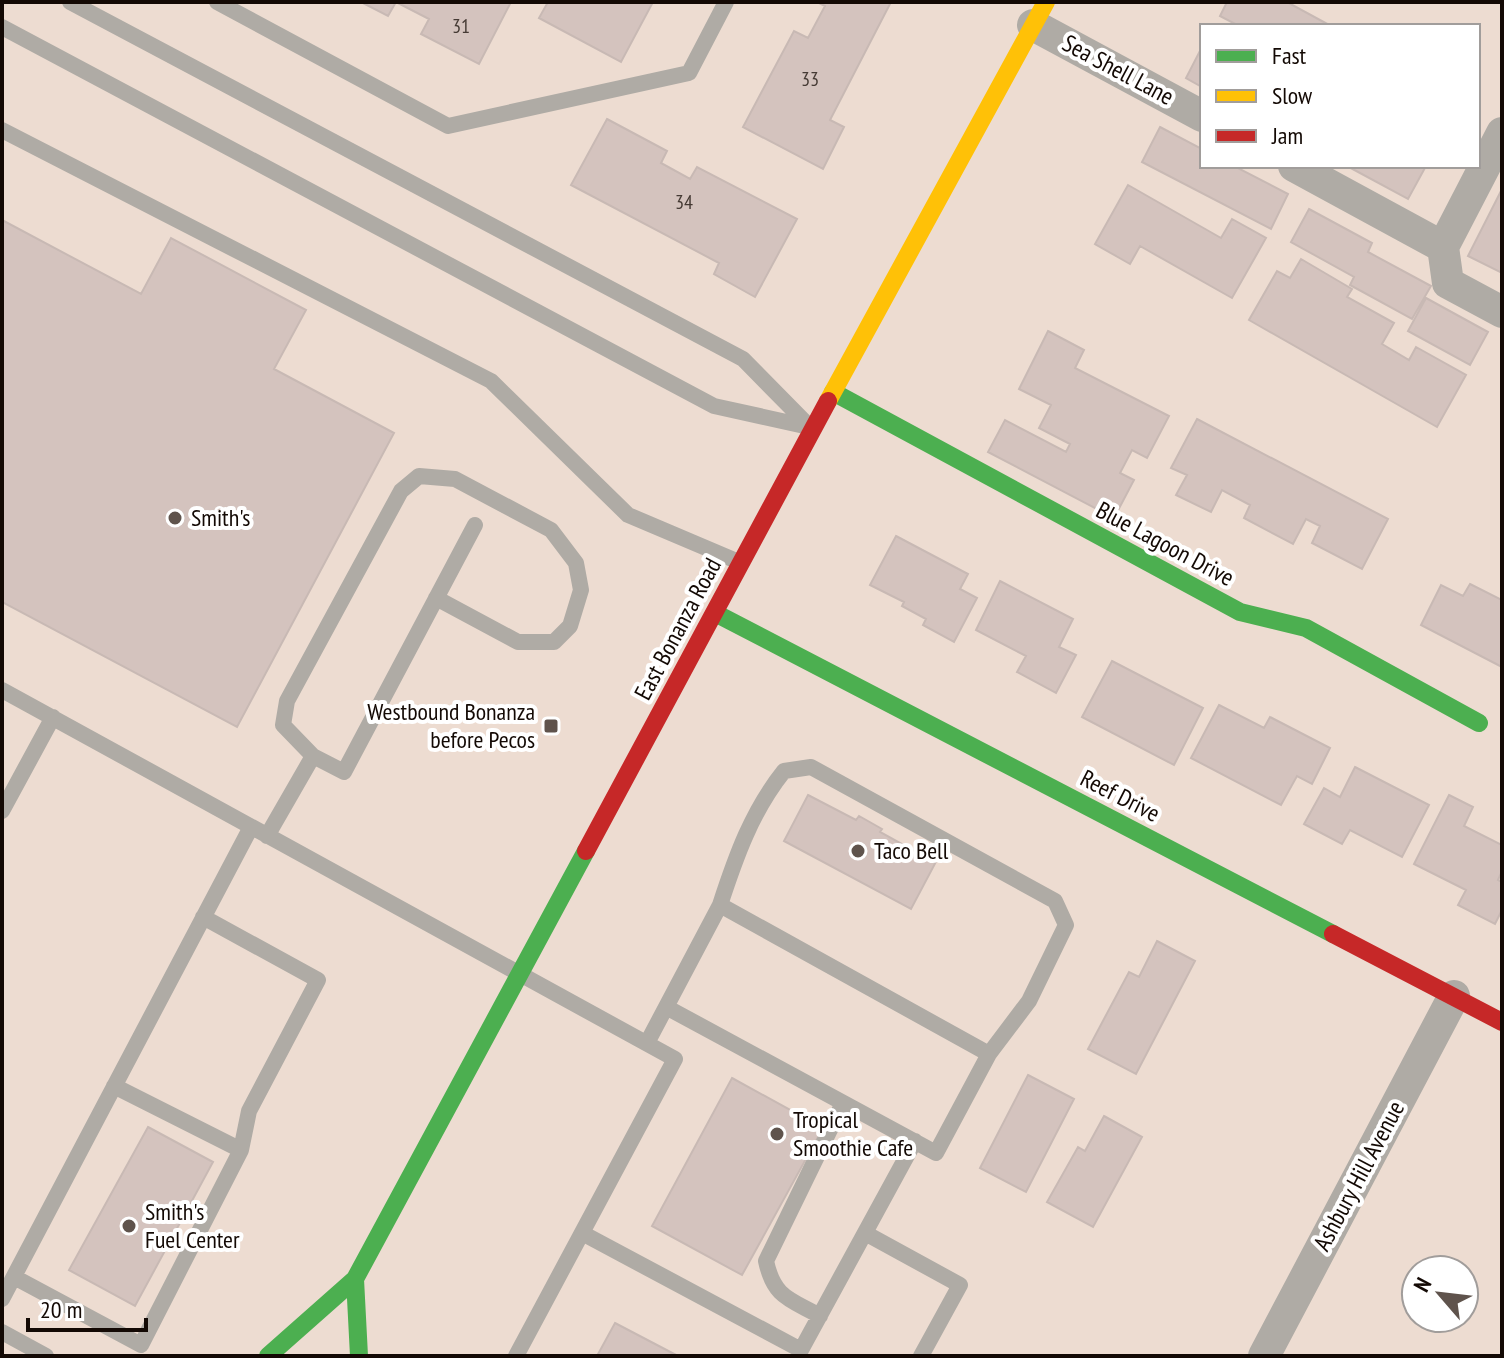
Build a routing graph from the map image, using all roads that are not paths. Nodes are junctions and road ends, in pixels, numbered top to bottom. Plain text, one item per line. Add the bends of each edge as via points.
1 (70, 2) edge
2 (217, 2) edge
3 (726, 2) edge
4 (1040, 13) edge
5 (2, 27) edge
6 (1200, 115) edge
7 (2, 130) edge
8 (1502, 133) edge
9 (1298, 168) edge
10 (1443, 247) junction
11 (1502, 312) edge
12 (833, 392) junction
13 (811, 428) junction
14 (475, 525) dead end
15 (741, 563) junction
16 (436, 598) junction
17 (715, 613) junction
18 (2, 690) edge
19 (53, 717) junction
20 (1479, 723) dead end
21 (313, 756) junction
22 (2, 811) edge
23 (251, 827) junction
24 (267, 836) junction
25 (720, 905) junction
26 (203, 917) junction
27 (521, 972) junction
28 (1454, 996) junction
29 (666, 1007) junction
30 (1502, 1022) edge
31 (647, 1043) junction
32 (989, 1054) junction
33 (114, 1086) junction
34 (843, 1103) junction
35 (915, 1141) junction
36 (241, 1150) junction
37 (582, 1233) junction
38 (865, 1233) junction
39 (14, 1277) junction
40 (355, 1279) junction
41 (2, 1299) edge
42 (820, 1316) junction
43 (2, 1332) edge
44 (806, 1353) edge
45 (46, 1356) edge
46 (268, 1356) edge
47 (359, 1356) edge
48 (516, 1356) edge
49 (921, 1356) edge
50 (1264, 1356) edge

1 - 13 lane via 743,359
2 - 3 lane via 448,126 689,73
4 - 6 street, Sea Shell Lane
4 - 12 main road, East Bonanza Road
5 - 13 lane via 714,406
7 - 15 lane via 491,381 628,515
8 - 10 street
9 - 10 street
10 - 11 street via 1448,283
12 - 13 main road, East Bonanza Road
12 - 20 main road, Blue Lagoon Drive via 1240,612 1306,628
13 - 15 main road, East Bonanza Road
14 - 16 lane
15 - 17 main road, East Bonanza Road
16 - 21 lane via 344,772
16 - 21 lane via 518,642 554,642 570,626 581,590 576,563 551,530 455,479 419,476 401,491 287,701 283,725
17 - 27 main road, East Bonanza Road
17 - 28 main road, Reef Drive
18 - 19 lane
19 - 22 lane
19 - 23 lane
21 - 24 lane
23 - 24 lane
23 - 26 lane
24 - 27 lane
25 - 29 lane
25 - 32 lane
25 - 32 lane via 742,839 765,794 784,771 811,767 1055,901 1066,925 1029,1001
26 - 33 lane
26 - 36 lane via 318,980 249,1111
27 - 31 lane
27 - 40 main road, East Bonanza Road
28 - 30 main road, Reef Drive
28 - 50 street, Ashbury Hill Avenue
29 - 31 lane
29 - 34 lane
31 - 37 lane via 675,1059
32 - 35 lane via 936,1153
33 - 36 lane
33 - 39 lane
34 - 35 lane
34 - 42 lane via 766,1261 770,1281 782,1295
35 - 38 lane
36 - 39 lane via 141,1345
37 - 44 lane
37 - 48 lane
38 - 42 lane
38 - 49 lane via 960,1285
39 - 41 lane
40 - 46 main road, East Bonanza Road
40 - 47 main road
42 - 44 lane
43 - 45 lane

